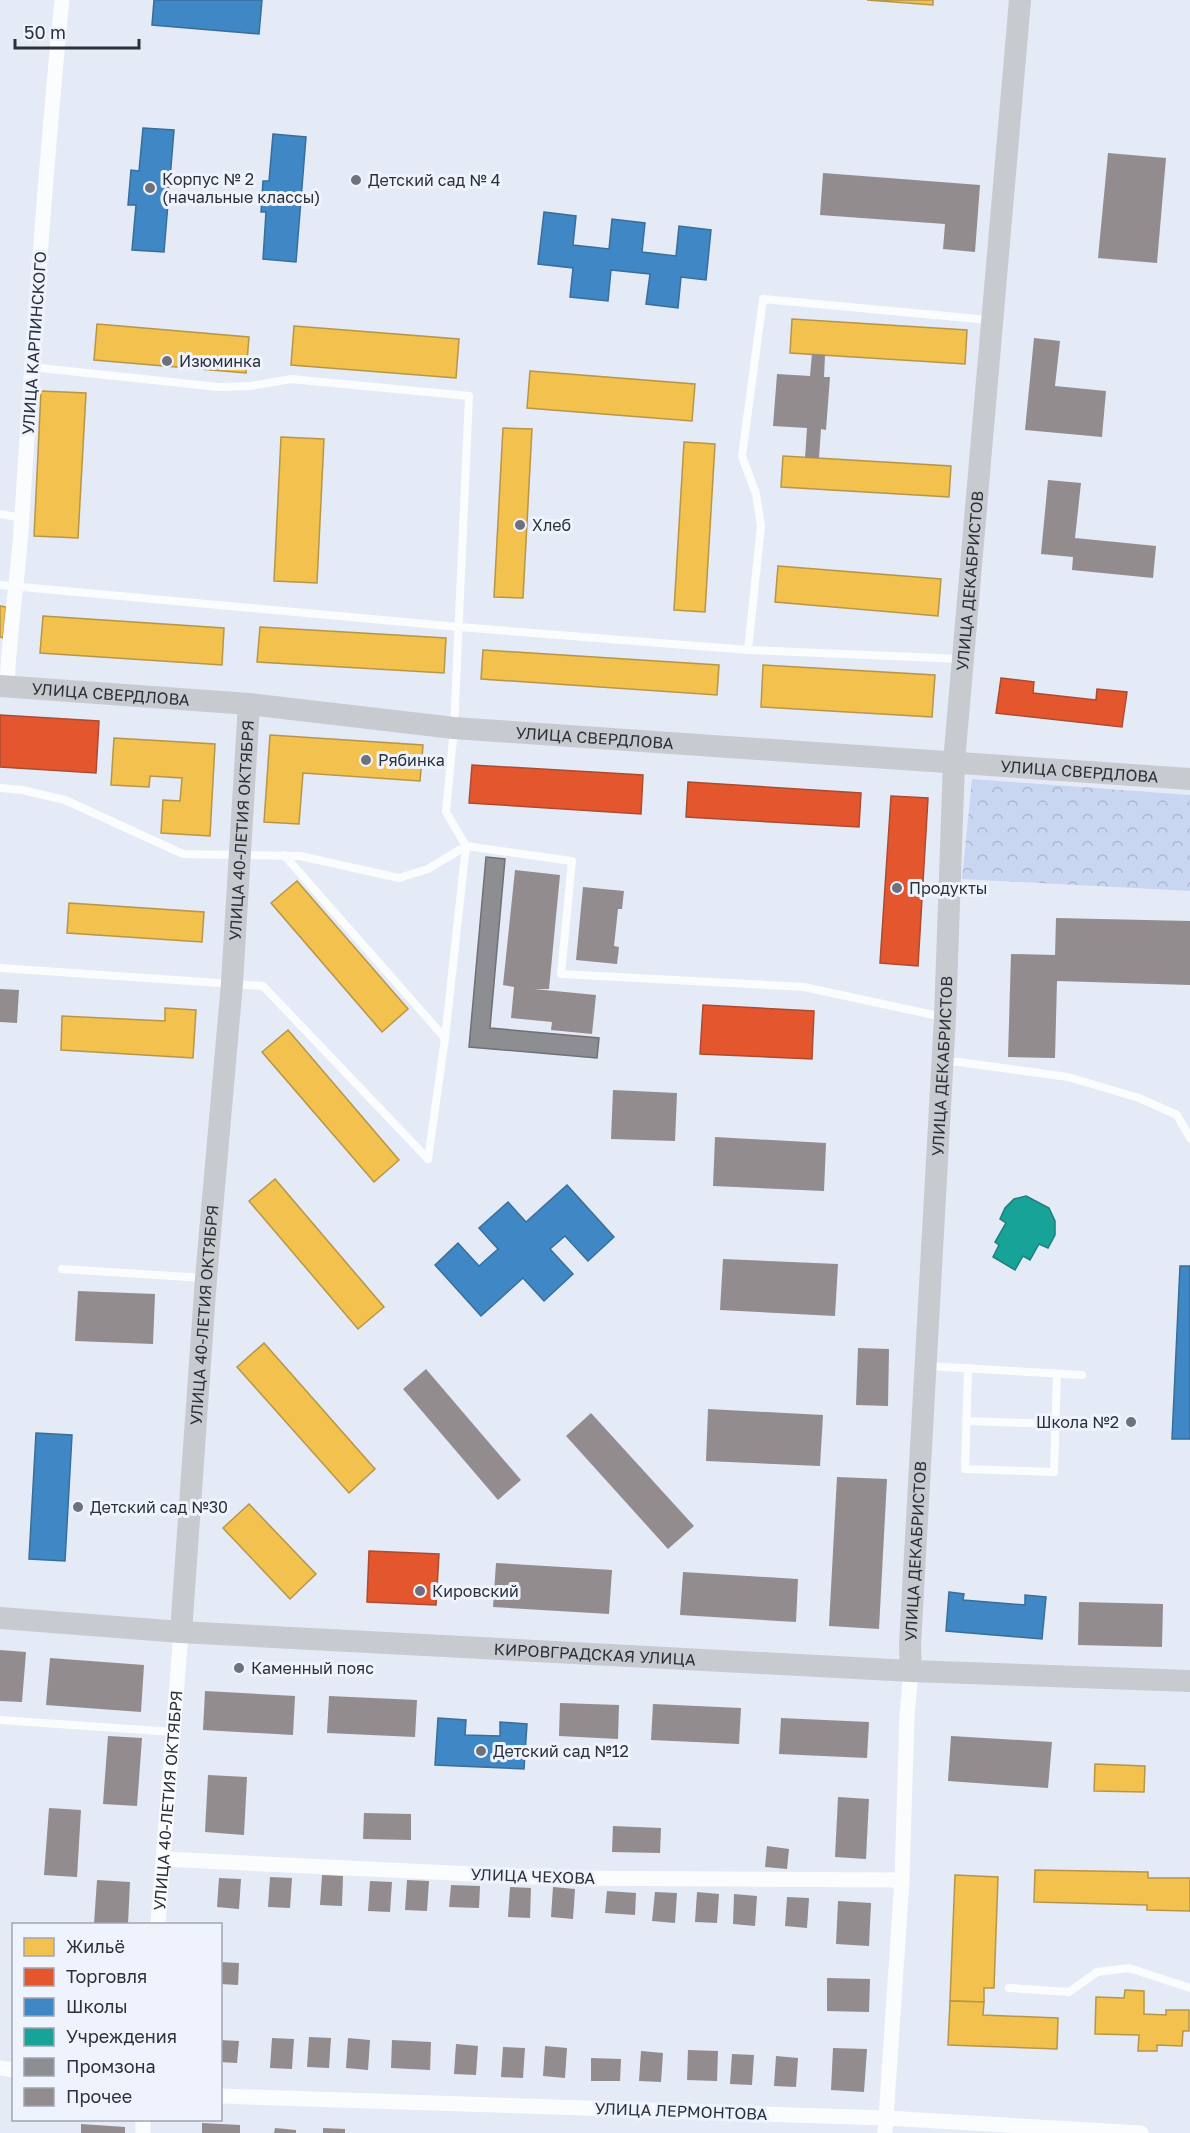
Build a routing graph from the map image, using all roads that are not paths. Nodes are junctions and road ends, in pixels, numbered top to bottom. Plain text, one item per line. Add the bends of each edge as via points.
1 (62, 0) edge
2 (1020, 0) edge
3 (993, 320) junction
4 (30, 367) junction
5 (0, 514) edge
6 (22, 518) junction
7 (0, 585) edge
8 (16, 586) junction
9 (459, 627) junction
10 (748, 650) junction
11 (963, 659) junction
12 (4, 686) edge
13 (249, 705) junction
14 (454, 728) junction
15 (954, 762) junction
16 (1190, 779) edge
17 (0, 788) edge
18 (466, 846) junction
19 (240, 854) junction
20 (284, 855) junction
21 (0, 968) edge
22 (231, 983) junction
23 (945, 1017) junction
24 (445, 1038) junction
25 (942, 1062) junction
26 (1190, 1138) edge
27 (63, 1269) dead end
28 (206, 1278) junction
29 (925, 1366) junction
30 (968, 1368) junction
31 (1057, 1374) junction
32 (1082, 1375) dead end
33 (966, 1421) junction
34 (1056, 1424) junction
35 (0, 1618) edge
36 (181, 1632) junction
37 (910, 1671) junction
38 (1190, 1681) edge
39 (0, 1720) edge
40 (174, 1732) junction
41 (164, 1859) junction
42 (902, 1880) junction
43 (158, 1923) edge
44 (1009, 1988) dead end
45 (1190, 1988) edge
46 (222, 2096) edge
47 (885, 2126) edge
48 (1141, 2133) edge

1 - 4 street, УЛИЦА КАРПИНСКОГО
2 - 3 street, УЛИЦА ДЕКАБРИСТОВ
3 - 10 lane via 763,299 742,456 756,494 761,526
3 - 11 street, УЛИЦА ДЕКАБРИСТОВ
4 - 6 street, УЛИЦА КАРПИНСКОГО
4 - 9 lane via 218,387 291,379 469,396
5 - 6 lane
6 - 8 street, УЛИЦА КАРПИНСКОГО
7 - 8 lane
8 - 9 lane
8 - 12 street, УЛИЦА КАРПИНСКОГО
9 - 10 lane
9 - 14 lane
10 - 11 lane
11 - 15 street, УЛИЦА ДЕКАБРИСТОВ
12 - 13 street, УЛИЦА СВЕРДЛОВА
13 - 14 street, УЛИЦА СВЕРДЛОВА
13 - 19 street, УЛИЦА 40-ЛЕТИЯ ОКТЯБРЯ
14 - 15 street, УЛИЦА СВЕРДЛОВА
14 - 18 lane via 446,812
15 - 16 street, УЛИЦА СВЕРДЛОВА
15 - 23 street, УЛИЦА ДЕКАБРИСТОВ
17 - 19 lane via 65,800 183,854
18 - 20 lane via 428,869 399,878
18 - 23 lane via 572,861 561,974 804,987
18 - 24 lane
19 - 20 lane
19 - 22 street, УЛИЦА 40-ЛЕТИЯ ОКТЯБРЯ
20 - 24 lane
21 - 22 lane
22 - 24 lane via 263,986 428,1159
22 - 28 street, УЛИЦА 40-ЛЕТИЯ ОКТЯБРЯ
23 - 25 street, УЛИЦА ДЕКАБРИСТОВ
25 - 26 lane via 1068,1077 1139,1098 1177,1114
25 - 29 street, УЛИЦА ДЕКАБРИСТОВ
27 - 28 lane
28 - 36 street, УЛИЦА 40-ЛЕТИЯ ОКТЯБРЯ
29 - 30 lane
29 - 37 street, УЛИЦА ДЕКАБРИСТОВ
30 - 31 lane
30 - 33 lane
31 - 32 lane
31 - 34 lane
33 - 34 lane
33 - 34 lane via 965,1469 1054,1472
35 - 36 street, КИРОВГРАДСКАЯ УЛИЦА
36 - 37 street, КИРОВГРАДСКАЯ УЛИЦА
36 - 40 street, УЛИЦА 40-ЛЕТИЯ ОКТЯБРЯ
37 - 38 street, КИРОВГРАДСКАЯ УЛИЦА
37 - 42 street, УЛИЦА ДЕКАБРИСТОВ
39 - 40 lane
40 - 41 street, УЛИЦА 40-ЛЕТИЯ ОКТЯБРЯ
41 - 42 street, УЛИЦА ЧЕХОВА via 554,1878
41 - 43 street, УЛИЦА 40-ЛЕТИЯ ОКТЯБРЯ
42 - 47 street, УЛИЦА ДЕКАБРИСТОВ
44 - 45 lane via 1069,1992 1097,1972 1129,1968
46 - 47 street, УЛИЦА ЛЕРМОНТОВА
47 - 48 street, УЛИЦА ЛЕРМОНТОВА

